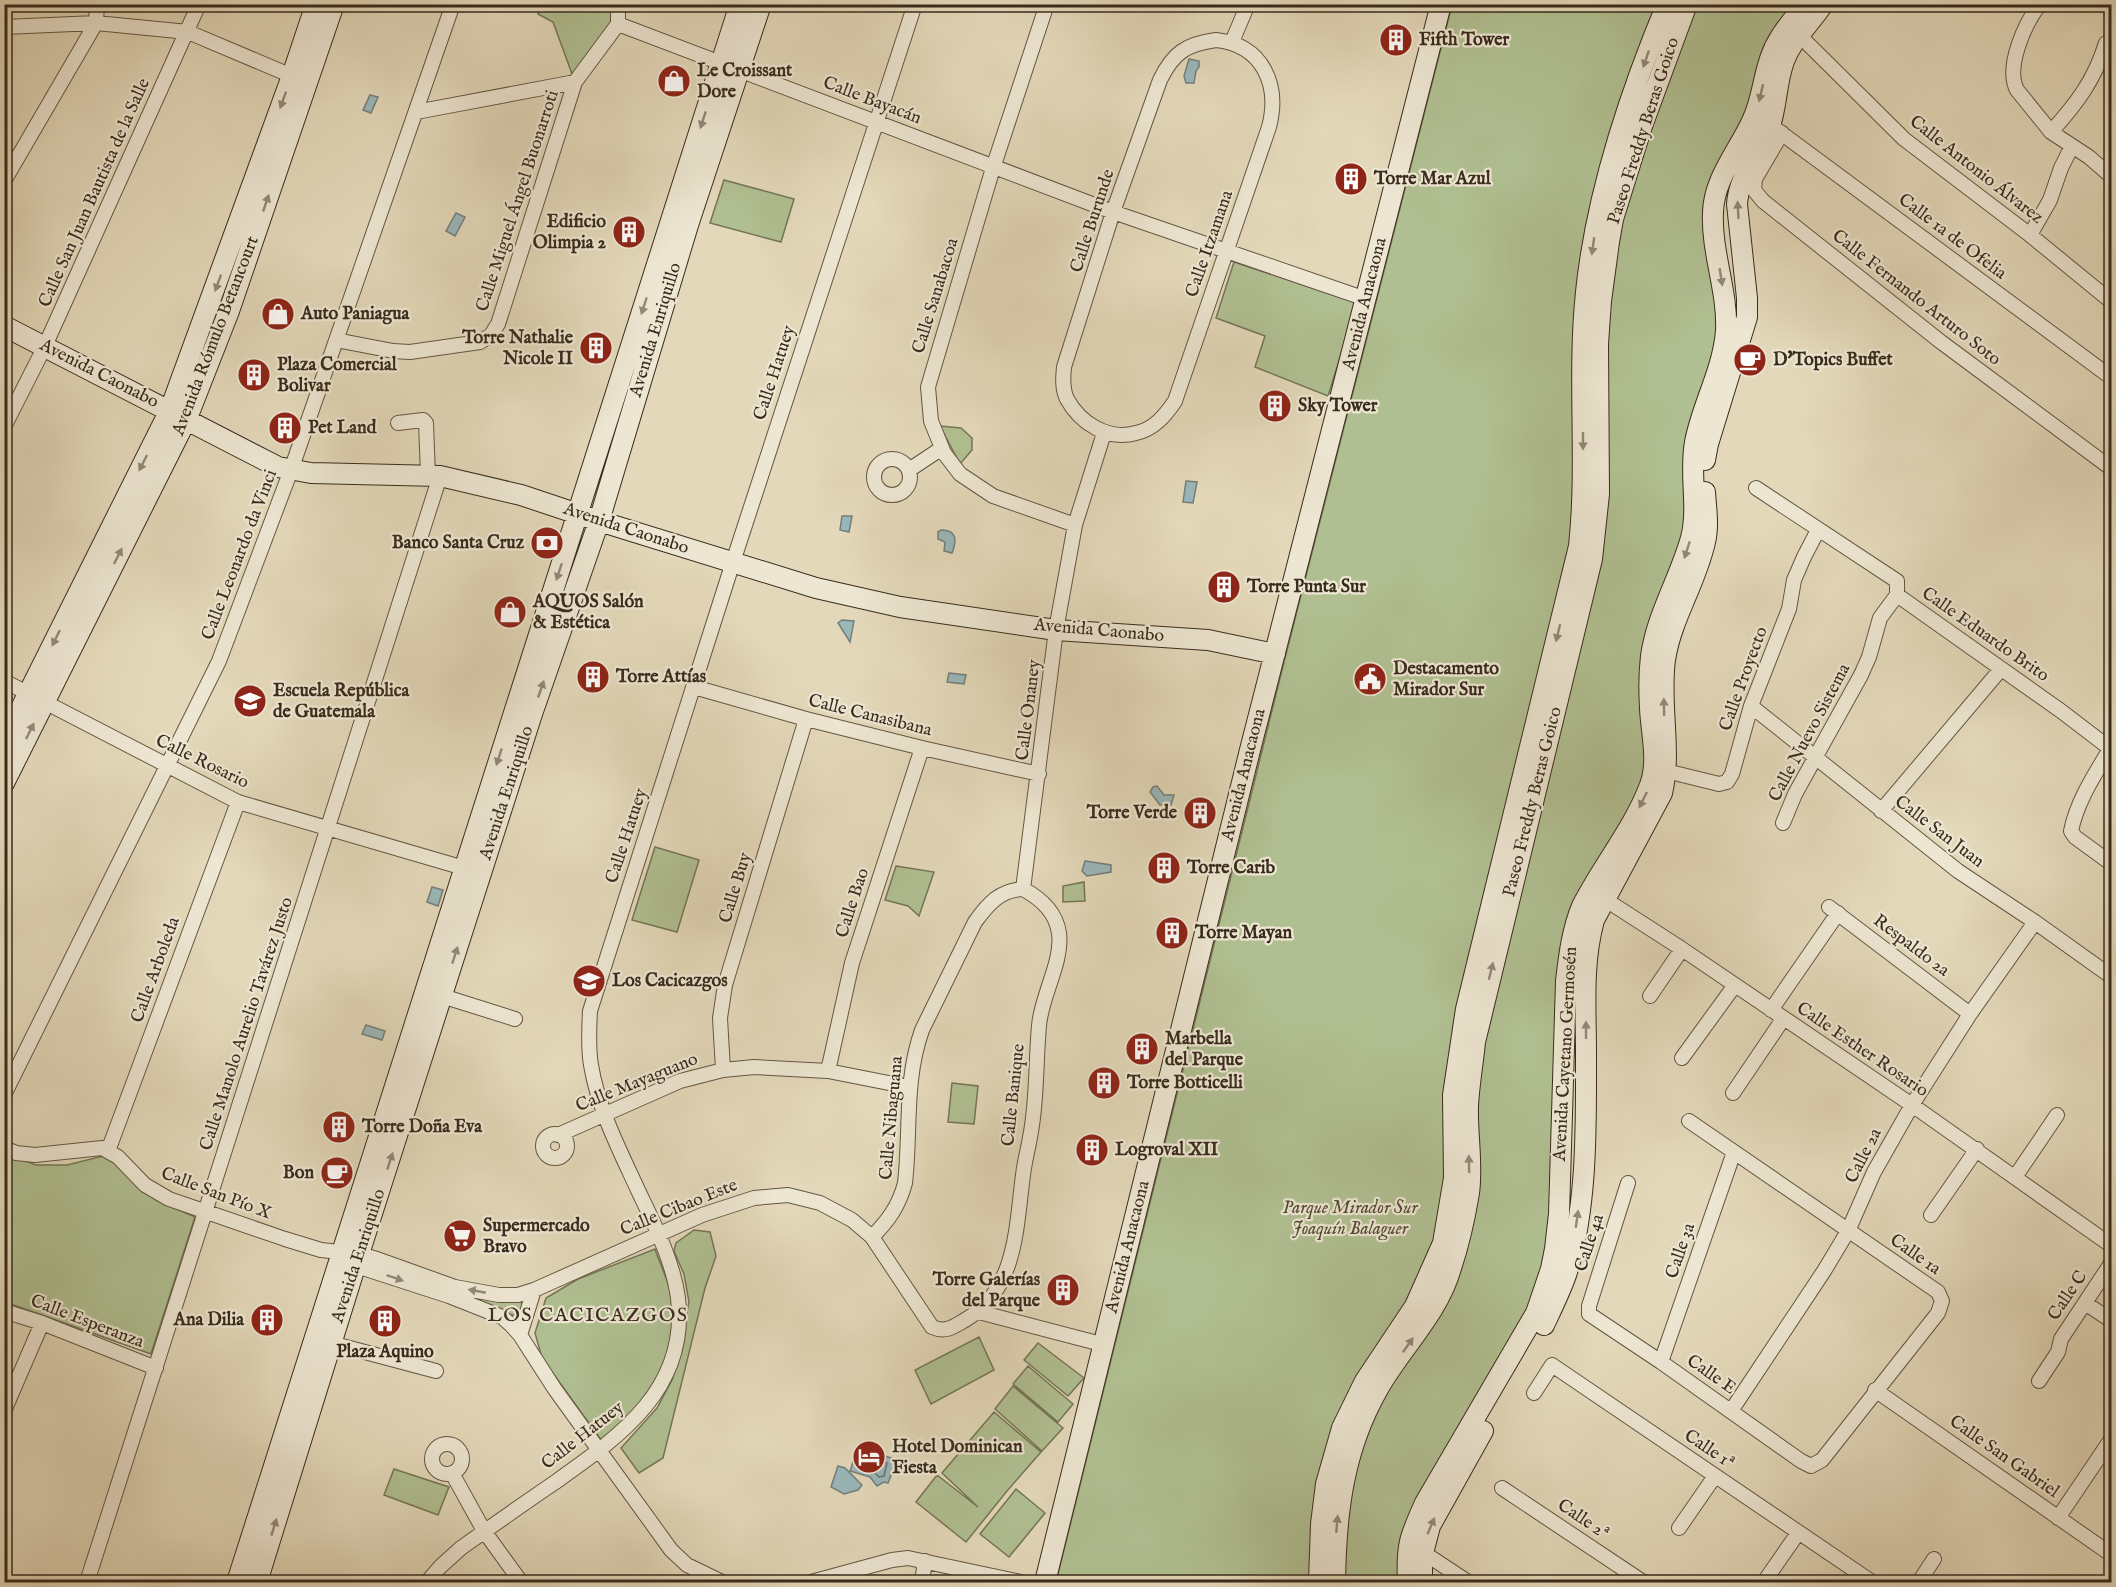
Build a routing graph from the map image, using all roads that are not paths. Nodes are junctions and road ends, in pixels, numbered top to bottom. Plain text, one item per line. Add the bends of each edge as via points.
1 (97, 4) edge
2 (199, 4) edge
3 (316, 4) edge
4 (334, 4) edge
5 (453, 4) edge
6 (618, 4) edge
7 (740, 4) edge
8 (761, 4) edge
9 (915, 4) edge
10 (1047, 4) edge
11 (1248, 4) edge
12 (1441, 4) edge
13 (1667, 4) edge
14 (1687, 4) edge
15 (1805, 4) edge
16 (1823, 4) edge
17 (2040, 4) edge
18 (96, 23) junction
19 (618, 24) junction
20 (4, 27) edge
21 (188, 32) junction
22 (1799, 35) junction
23 (1232, 42) junction
24 (2106, 43) dead end
25 (721, 63) junction
26 (740, 70) junction
27 (292, 76) junction
28 (575, 82) junction
29 (416, 112) junction
30 (876, 122) junction
31 (1776, 129) junction
32 (2051, 132) junction
33 (2072, 146) junction
34 (993, 168) junction
35 (2112, 177) edge
36 (4, 181) edge
37 (1113, 212) junction
38 (247, 231) junction
39 (2030, 235) junction
40 (1227, 251) junction
41 (1366, 299) junction
42 (2112, 302) edge
43 (4, 326) edge
44 (336, 340) junction
45 (45, 346) junction
46 (2112, 378) edge
47 (179, 414) junction
48 (398, 423) dead end
49 (4, 427) edge
50 (1110, 434) junction
51 (942, 448) junction
52 (291, 470) junction
53 (909, 470) dead end
54 (2112, 470) edge
55 (434, 476) junction
56 (1756, 488) dead end
57 (578, 513) junction
58 (599, 521) junction
59 (1075, 525) junction
60 (1818, 530) junction
61 (733, 562) junction
62 (1897, 595) junction
63 (1056, 630) junction
64 (1275, 654) junction
65 (2001, 669) junction
66 (4, 681) edge
67 (694, 687) junction
68 (37, 698) junction
69 (1751, 706) junction
70 (524, 711) junction
71 (806, 720) junction
72 (4, 742) edge
73 (922, 748) junction
74 (2111, 749) edge
75 (1816, 757) junction
76 (167, 765) junction
77 (1666, 771) junction
78 (1039, 774) junction
79 (4, 783) edge
80 (238, 801) junction
81 (1881, 811) junction
82 (1783, 823) dead end
83 (328, 828) junction
84 (2112, 864) edge
85 (464, 868) junction
86 (1023, 889) junction
87 (1586, 899) junction
88 (1606, 900) junction
89 (2035, 922) junction
90 (1682, 949) junction
91 (2112, 977) edge
92 (1735, 985) junction
93 (442, 996) junction
94 (1650, 996) dead end
95 (1771, 1010) junction
96 (1970, 1014) junction
97 (515, 1019) dead end
98 (1784, 1019) junction
99 (1682, 1058) dead end
100 (723, 1070) junction
101 (828, 1071) junction
102 (909, 1087) junction
103 (1733, 1093) dead end
104 (4, 1095) edge
105 (1912, 1105) junction
106 (605, 1114) junction
107 (2057, 1115) dead end
108 (1689, 1121) dead end
109 (558, 1135) dead end
110 (4, 1148) edge
111 (1977, 1149) junction
112 (108, 1151) junction
113 (1734, 1152) junction
114 (2015, 1177) junction
115 (1628, 1183) dead end
116 (206, 1213) junction
117 (1930, 1215) dead end
118 (1848, 1231) junction
119 (659, 1234) junction
120 (872, 1237) junction
121 (2112, 1245) edge
122 (321, 1250) joint
123 (349, 1258) junction
124 (2112, 1262) edge
125 (534, 1290) junction
126 (2085, 1303) junction
127 (4, 1311) edge
128 (979, 1312) junction
129 (1589, 1314) joint
130 (2112, 1321) edge
131 (42, 1323) junction
132 (520, 1335) junction
133 (331, 1343) junction
134 (1104, 1345) junction
135 (1661, 1362) junction
136 (156, 1368) junction
137 (436, 1371) dead end
138 (2039, 1381) dead end
139 (1875, 1390) junction
140 (1534, 1393) dead end
141 (4, 1411) edge
142 (1731, 1411) junction
143 (2112, 1438) edge
144 (600, 1450) junction
145 (1811, 1466) joint
146 (452, 1473) dead end
147 (1715, 1476) junction
148 (1502, 1488) dead end
149 (2058, 1518) junction
150 (1679, 1528) dead end
151 (484, 1531) junction
152 (1798, 1533) junction
153 (1416, 1548) junction
154 (2112, 1555) edge
155 (1934, 1559) dead end
156 (925, 1561) junction
157 (87, 1582) edge
158 (237, 1582) edge
159 (257, 1582) edge
160 (427, 1582) edge
161 (521, 1582) edge
162 (722, 1582) edge
163 (811, 1582) edge
164 (922, 1582) edge
165 (1021, 1582) edge
166 (1045, 1582) edge
167 (1319, 1582) edge
168 (1335, 1582) edge
169 (1408, 1582) edge
170 (1422, 1582) edge
171 (1468, 1582) edge
172 (1643, 1582) edge
173 (1764, 1582) edge
174 (1872, 1582) edge
175 (1919, 1582) edge

1 - 18 street
2 - 21 street, Calle San Juan Bautista de la Salle
3 - 27 street, Avenida Rómulo Betancourt
38 -> 4 street, Avenida Rómulo Betancourt
5 - 29 street, Calle Leonardo da Vinci
6 - 19 street
7 - 25 street, Avenida Enriquillo
8 - 26 street, Avenida Enriquillo
9 - 30 street, Calle Hatuey
10 - 34 street, Calle Sanabacoa
11 - 23 street
12 - 41 street, Avenida Anacaona
13 -> 167 street, Paseo Freddy Beras Goico via 1618,144 1594,236 1582,345 1584,476 1579,546 1466,1009 1454,1095 1454,1178 1443,1244 1415,1306 1365,1381 1342,1428 1326,1484
168 -> 14 street, Paseo Freddy Beras Goico via 1339,1509 1351,1450 1378,1389 1424,1322 1451,1270 1464,1214 1469,1191 1468,1106 1475,1042 1592,560 1599,494 1598,344 1613,219
15 -> 87 street, Avenida Cayetano Germosén via 1778,40 1757,110 1714,200 1713,225 1726,332 1694,444 1691,535 1657,626 1652,654 1651,783
16 - 22 street, Avenida Cayetano Germosén
17 - 32 street via 2020,41 2013,82
18 - 20 street
18 - 21 street
18 - 36 street
19 - 25 street, Calle Bayacán
19 - 28 street, Calle Miguel Ángel Buonarroti
21 - 27 street
21 - 45 street, Calle San Juan Bautista de la Salle
22 - 31 street, Avenida Cayetano Germosén via 1784,62
22 - 39 street, Calle Antonio Álvarez via 1904,139
23 - 37 street, Calle Burunde via 1200,42 1182,50 1168,63
23 - 40 street, Calle Itzamana via 1262,67 1273,94 1273,113
24 - 32 street via 2088,87
25 - 26 street, Calle Bayacán
25 -> 57 street, Avenida Enriquillo
26 - 30 street, Calle Bayacán
26 - 58 street, Avenida Enriquillo via 688,225
27 -> 38 street, Avenida Rómulo Betancourt
28 - 29 street
28 - 44 street, Calle Miguel Ángel Buonarroti via 498,324 490,334 480,342 410,352
29 - 44 street, Calle Leonardo da Vinci
30 - 34 street, Calle Bayacán
30 - 61 street, Calle Hatuey
31 - 46 street, Calle 1a de Ofelia
31 - 54 street, Calle Fernando Arturo Soto via 1755,179 1754,190 1763,201 1941,342
77 -> 31 street, Avenida Cayetano Germosén via 1666,659 1670,637 1706,542 1704,467 1708,444 1747,317 1738,192 1741,181
32 - 33 street
33 - 35 street
33 - 39 street via 2050,200
34 - 37 street, Calle Bayacán
34 - 51 street, Calle Sanabacoa via 928,387 931,421
37 - 40 street, Calle Bayacán
37 - 50 street, Calle Burunde via 1062,381 1066,398 1077,413
38 - 47 street, Avenida Rómulo Betancourt
39 - 42 street, Calle Antonio Álvarez
40 - 41 street, Calle Bayacán
40 - 50 street, Calle Itzamana via 1175,401 1152,427 1135,434
41 - 64 street, Avenida Anacaona
43 - 45 street, Avenida Caonabo
44 - 52 street, Calle Leonardo da Vinci
45 - 47 street, Avenida Caonabo
45 - 49 street, Calle San Juan Bautista de la Salle
47 - 52 street, Avenida Caonabo via 260,459
47 - 68 street, Avenida Rómulo Betancourt
48 - 55 street, Calle Manolo Aurelio Tavárez Justo via 426,423
50 - 59 street, Calle Onaney
51 - 53 street
51 - 59 street, Calle Sanabacoa via 960,474 993,496
52 - 55 street, Avenida Caonabo
52 - 76 street, Calle Leonardo da Vinci via 219,661
55 - 57 street, Avenida Caonabo via 521,495
55 - 83 street, Calle Manolo Aurelio Tavárez Justo
56 - 60 street, Calle Eduardo Brito
57 - 58 street, Avenida Caonabo
57 -> 70 street, Avenida Enriquillo
58 - 61 street, Avenida Caonabo
70 -> 58 street, Avenida Enriquillo
59 - 63 street, Calle Onaney
60 - 62 street, Calle Eduardo Brito via 1897,581
60 - 69 street, Calle Proyecto via 1797,572 1789,609
61 - 63 street, Avenida Caonabo via 816,588 900,608
61 - 67 street, Calle Hatuey
62 - 65 street, Calle Eduardo Brito
62 - 75 street, Calle Nuevo Sistema via 1880,618 1861,675
63 - 64 street, Avenida Caonabo via 1208,640
63 - 78 street, Calle Onaney
64 - 134 street, Avenida Anacaona
65 - 74 street, Calle Eduardo Brito
65 - 81 street
66 - 68 street, Calle Rosario
67 - 71 street, Calle Canasibana
67 - 106 street, Calle Hatuey via 590,1011 590,1063
68 - 72 street, Avenida Rómulo Betancourt
68 - 76 street, Calle Rosario
79 -> 68 street, Avenida Rómulo Betancourt
69 - 75 street, Calle San Juan
69 - 77 street, Calle Proyecto via 1727,782 1719,784
70 -> 85 street, Avenida Enriquillo
93 -> 70 street, Avenida Enriquillo
71 - 73 street, Calle Canasibana
71 - 100 street, Calle Buy via 725,985 720,1018
73 - 78 street, Calle Canasibana
73 - 101 street, Calle Bao via 852,963
74 - 84 street via 2090,782 2071,831
75 - 81 street, Calle San Juan
75 - 82 street, Calle Nuevo Sistema
76 - 80 street, Calle Rosario
76 - 104 street, Calle Leonardo da Vinci
77 - 88 street, Avenida Cayetano Germosén via 1655,809
78 - 86 street, Calle Onaney
80 - 83 street, Calle Rosario
80 - 112 street, Calle Arboleda
81 - 89 street, Calle San Juan via 1958,871
83 - 85 street, Calle Rosario
83 - 116 street, Calle Manolo Aurelio Tavárez Justo
85 - 123 street, Avenida Enriquillo
86 - 102 street, Calle Nibaguana via 998,895 975,922 922,1030
86 - 128 street, Calle Banique via 1042,901 1052,915 1059,932 1059,947 1039,1023 1032,1125 1011,1256 1004,1277
87 - 88 street, Calle Esther Rosario
87 - 153 street, Avenida Cayetano Germosén via 1575,922 1566,981 1559,1214 1551,1269 1536,1313 1425,1503
88 - 90 street, Calle Esther Rosario
153 -> 88 street, Avenida Cayetano Germosén via 1543,1326 1566,1275 1583,1172 1587,951 1594,920
89 - 91 street, Calle San Juan
89 - 96 street, Calle 2a
90 - 92 street, Calle Esther Rosario
90 - 94 street
92 - 95 street, Calle Esther Rosario
92 - 99 street
93 - 97 street
123 -> 93 street, Avenida Enriquillo
95 - 96 street, Respaldo 2a via 1834,910
95 - 98 street, Calle Esther Rosario
96 - 105 street, Calle 2a
98 - 103 street
98 - 105 street, Calle Esther Rosario
100 - 101 street, Calle Mayaguano via 754,1067
100 - 106 street, Calle Mayaguano via 680,1082
101 - 102 street, Calle Mayaguano
102 - 120 street, Calle Nibaguana via 905,1183 893,1214
105 - 111 street, Calle Esther Rosario
105 - 118 street, Calle 2a via 1874,1172
106 - 109 street, Calle Mayaguano
106 - 119 street, Calle Hatuey
107 - 114 street
108 - 113 street, Calle 1a
110 - 112 street via 35,1155 96,1148
111 - 114 street, Calle Esther Rosario
111 - 117 street
112 - 116 street, Calle San Pío X via 156,1192
113 - 118 street, Calle 1a
113 - 135 street, Calle 3a
114 - 121 street, Calle Esther Rosario
115 - 129 street, Calle 4a
116 - 122 street, Calle San Pío X
116 - 136 street, Calle Manolo Aurelio Tavárez Justo
118 - 139 street, Calle 1a via 1938,1292 1941,1301 1938,1313
118 - 142 street, Calle 2a
119 - 120 street, Calle Cibao Este via 754,1198 788,1195 820,1203 852,1220
119 - 125 street, Calle Cibao Este
119 - 144 street, Calle Hatuey via 678,1296 680,1323 673,1356 648,1405
120 - 128 street, Calle Cibao Este via 933,1327 950,1330
122 - 123 street, Calle Cibao Este
125 -> 123 street, Calle Cibao Este via 499,1295 455,1287 377,1259
123 -> 132 street via 502,1317
123 - 133 street, Avenida Enriquillo
123 - 158 street, Avenida Enriquillo
124 - 126 street, Calle C
125 - 132 street
126 - 130 street
126 - 138 street, Calle C
127 - 131 street, Calle Esperanza
128 - 134 street
129 - 135 street, Calle E
131 - 136 street, Calle Esperanza
131 - 141 street
132 - 144 street
133 - 137 street
159 -> 133 street, Avenida Enriquillo
134 - 166 street, Avenida Anacaona
135 - 142 street, Calle E
136 - 157 street, Calle Manolo Aurelio Tavárez Justo
139 - 145 street, Calle 1a via 1822,1460
139 - 149 street, Calle San Gabriel
140 - 147 street, Calle 1ª via 1552,1365
142 - 145 street, Calle E
143 - 149 street
144 - 151 street, Calle Hatuey
144 - 162 street via 671,1550 687,1565
146 - 151 street
147 - 150 street
147 - 152 street, Calle 1ª
148 - 172 street, Calle 2ª
149 - 154 street, Calle San Gabriel
151 - 160 street, Calle Hatuey
151 - 161 street
152 - 173 street
152 - 174 street, Calle 1ª
153 - 169 street, Avenida Cayetano Germosén
153 - 170 street, Avenida Cayetano Germosén
153 - 171 street
155 - 175 street
156 - 163 street via 892,1560
156 - 164 street
156 - 165 street

